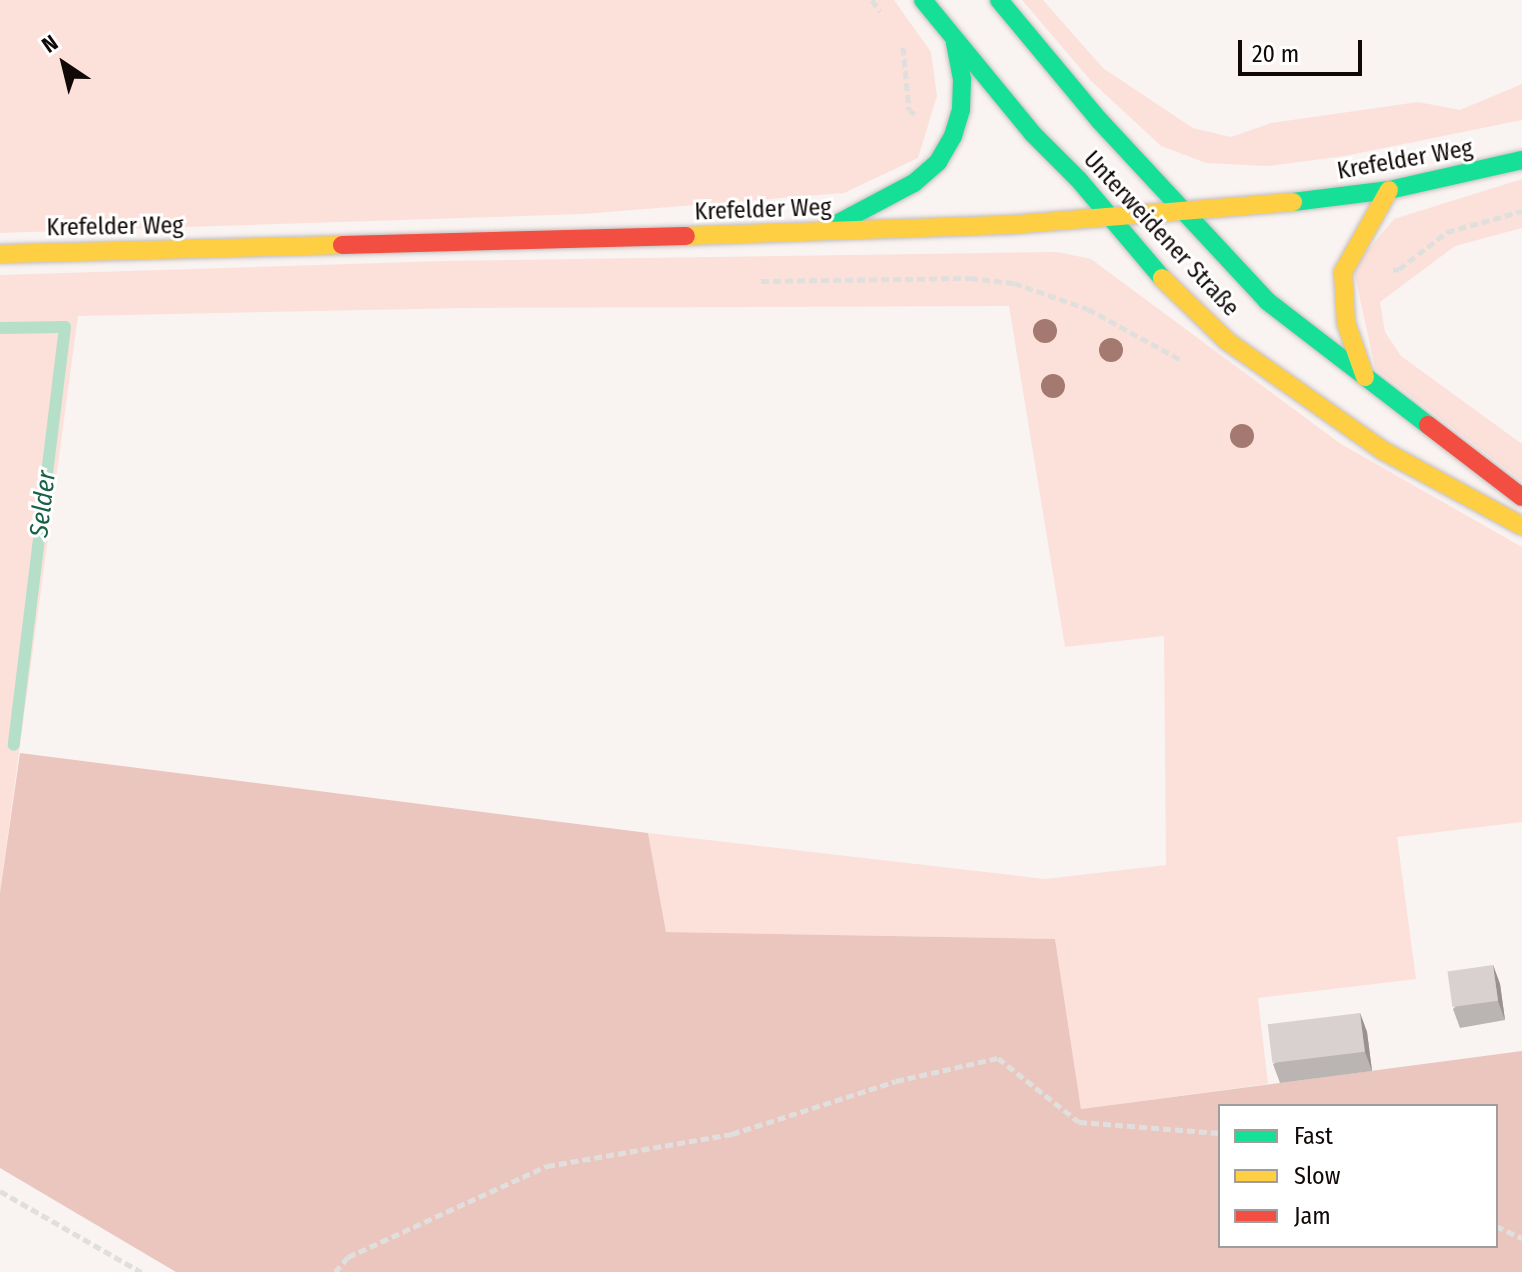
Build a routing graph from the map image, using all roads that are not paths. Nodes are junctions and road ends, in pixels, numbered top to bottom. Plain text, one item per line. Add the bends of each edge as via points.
1 (923, 0) edge
2 (999, 0) edge
3 (955, 43) junction
4 (1522, 160) edge
5 (1389, 190) junction
6 (1182, 211) junction
7 (1111, 217) junction
8 (820, 233) junction
9 (0, 254) edge
10 (1365, 377) junction
11 (1522, 497) edge
12 (1522, 526) edge

1 - 3 street, Unterweidener Straße
2 - 6 street, Unterweidener Straße
3 - 7 street, Unterweidener Straße
3 - 8 street, Unterweidener Straße via 961,109 938,162 914,183
4 - 5 street, Krefelder Weg
5 - 6 street, Krefelder Weg
5 - 10 street via 1343,272 1346,323
6 - 7 street, Krefelder Weg
6 - 10 street, Unterweidener Straße via 1267,301
7 - 8 street, Krefelder Weg
7 - 12 street, Unterweidener Straße via 1162,278 1227,341 1382,450
8 - 9 street, Krefelder Weg
10 - 11 street, Unterweidener Straße

